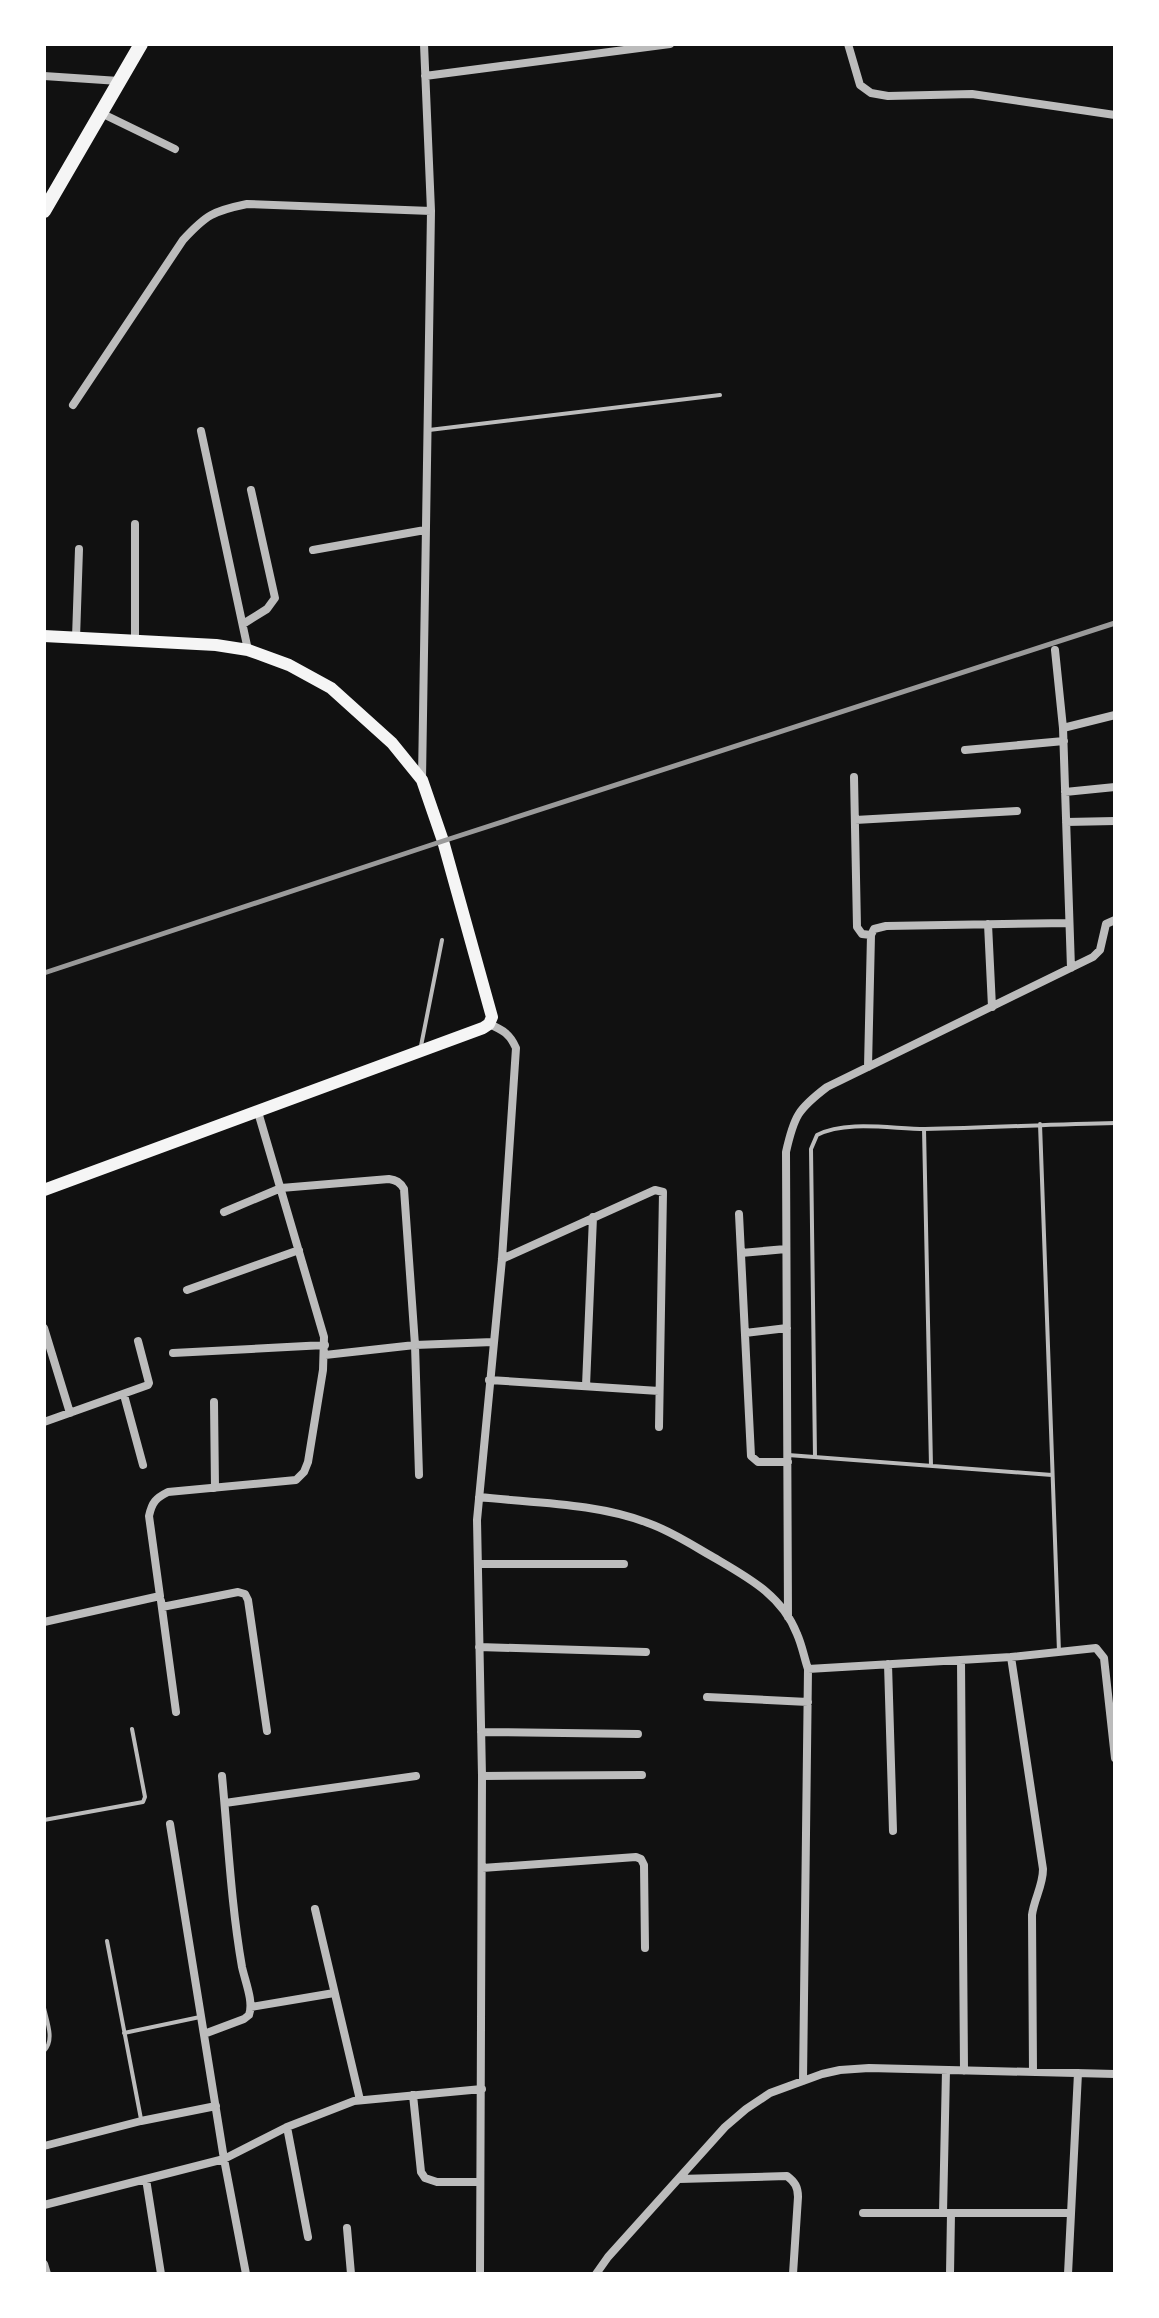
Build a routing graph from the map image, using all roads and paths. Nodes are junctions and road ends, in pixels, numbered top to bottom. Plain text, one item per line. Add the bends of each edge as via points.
1 (141, 44) edge
2 (424, 44) edge
3 (670, 44) edge
4 (848, 44) edge
5 (658, 45) edge
6 (44, 76) edge
7 (425, 76) junction
8 (120, 81) junction
9 (101, 113) junction
10 (1115, 115) edge
11 (175, 149) dead end
12 (44, 211) edge
13 (431, 211) junction
14 (720, 395) dead end
15 (73, 405) dead end
16 (426, 430) junction
17 (201, 431) dead end
18 (251, 490) dead end
19 (135, 524) dead end
20 (425, 530) junction
21 (79, 549) dead end
22 (313, 550) dead end
23 (243, 624) junction
24 (44, 636) edge
25 (76, 638) junction
26 (135, 640) junction
27 (248, 650) junction
28 (1055, 650) dead end
29 (1115, 715) edge
30 (1063, 728) junction
31 (1064, 741) junction
32 (965, 750) dead end
33 (854, 777) dead end
34 (422, 780) junction
35 (1115, 787) edge
36 (1065, 792) junction
37 (1017, 811) dead end
38 (855, 820) junction
39 (1115, 821) edge
40 (1066, 822) junction
41 (1115, 920) edge
42 (1069, 923) junction
43 (988, 924) junction
44 (871, 935) junction
45 (442, 940) dead end
46 (1071, 968) junction
47 (992, 1007) junction
48 (489, 1024) junction
49 (420, 1053) junction
50 (868, 1067) junction
51 (258, 1112) junction
52 (1115, 1123) edge
53 (1040, 1124) junction
54 (924, 1129) junction
55 (281, 1188) junction
56 (44, 1190) edge
57 (224, 1212) dead end
58 (739, 1214) dead end
59 (593, 1217) junction
60 (786, 1249) junction
61 (299, 1250) junction
62 (741, 1253) junction
63 (502, 1259) junction
64 (187, 1290) dead end
65 (44, 1328) edge
66 (787, 1328) junction
67 (745, 1333) junction
68 (138, 1341) dead end
69 (493, 1342) junction
70 (415, 1345) junction
71 (325, 1350) junction
72 (173, 1353) dead end
73 (489, 1380) junction
74 (586, 1386) junction
75 (659, 1391) junction
76 (124, 1395) junction
77 (214, 1402) dead end
78 (70, 1413) junction
79 (44, 1422) edge
80 (659, 1427) dead end
81 (815, 1457) junction
82 (788, 1458) junction
83 (143, 1465) dead end
84 (931, 1466) junction
85 (419, 1475) dead end
86 (1052, 1475) junction
87 (215, 1488) junction
88 (479, 1497) junction
89 (478, 1564) junction
90 (624, 1564) dead end
91 (160, 1596) junction
92 (162, 1607) junction
93 (788, 1617) junction
94 (44, 1622) edge
95 (479, 1647) junction
96 (646, 1652) dead end
97 (1059, 1652) junction
98 (1011, 1657) junction
99 (961, 1660) junction
100 (888, 1664) junction
101 (808, 1669) junction
102 (707, 1697) dead end
103 (808, 1702) junction
104 (176, 1712) dead end
105 (132, 1729) dead end
106 (267, 1731) dead end
107 (481, 1732) junction
108 (638, 1734) dead end
109 (1115, 1758) edge
110 (642, 1775) dead end
111 (222, 1776) dead end
112 (416, 1776) dead end
113 (482, 1776) junction
114 (225, 1803) junction
115 (44, 1820) edge
116 (170, 1824) dead end
117 (893, 1831) dead end
118 (482, 1868) junction
119 (315, 1909) dead end
120 (107, 1941) dead end
121 (645, 1948) dead end
122 (334, 1993) junction
123 (251, 2007) junction
124 (44, 2008) edge
125 (202, 2016) junction
126 (124, 2033) junction
127 (204, 2034) junction
128 (44, 2051) edge
129 (946, 2070) junction
130 (964, 2071) junction
131 (1033, 2072) junction
132 (1078, 2073) junction
133 (1115, 2074) edge
134 (803, 2081) junction
135 (482, 2089) junction
136 (413, 2095) junction
137 (360, 2100) junction
138 (216, 2106) junction
139 (141, 2121) junction
140 (287, 2127) junction
141 (44, 2146) edge
142 (224, 2159) junction
143 (146, 2179) junction
144 (679, 2179) junction
145 (479, 2182) junction
146 (44, 2205) edge
147 (863, 2213) dead end
148 (947, 2213) junction
149 (1071, 2213) junction
150 (347, 2228) dead end
151 (308, 2237) dead end
152 (44, 2264) edge
153 (47, 2274) edge
154 (161, 2274) edge
155 (246, 2274) edge
156 (351, 2274) edge
157 (480, 2274) edge
158 (596, 2274) edge
159 (793, 2274) edge
160 (950, 2274) edge
161 (1068, 2274) edge

1 - 8 main road
2 - 7 street
3 - 5 street
4 - 10 street via 860,85 871,93 972,94
5 - 7 street
6 - 8 street
7 - 13 street
8 - 9 main road
9 - 11 street
9 - 12 main road
13 - 15 street via 247,204 203,218
13 - 16 street
14 - 16 lane
16 - 20 street
17 - 23 street
18 - 23 street via 275,598
19 - 26 street
20 - 22 street
20 - 34 street
21 - 25 street
23 - 27 street
24 - 25 main road
25 - 26 main road
26 - 27 main road
27 - 34 main road via 331,688 392,743
28 - 30 street
29 - 30 street
30 - 31 street
31 - 32 street
31 - 36 street
33 - 38 street
34 - 48 main road via 491,1009
35 - 36 street
36 - 40 street
37 - 38 street
38 - 44 street via 857,927
39 - 40 street
40 - 42 street
41 - 46 street via 1106,924 1100,950
42 - 43 street
42 - 46 street
43 - 44 street via 880,926
43 - 47 street
44 - 50 street
45 - 49 lane
46 - 47 street
47 - 50 street
48 - 49 main road
48 - 63 street via 505,1031 516,1048
49 - 51 main road
50 - 60 street via 804,1104 792,1124 786,1152
51 - 55 street
51 - 56 main road
52 - 53 lane
53 - 54 lane
53 - 86 lane
54 - 81 lane via 830,1128 817,1135 811,1149
54 - 84 lane
55 - 57 street
55 - 61 street
55 - 70 street via 389,1179 402,1185
58 - 62 street
59 - 63 street
59 - 74 street
59 - 75 street via 655,1190 663,1192
60 - 62 street
60 - 66 street
61 - 64 street
61 - 71 street
62 - 67 street
63 - 69 street
65 - 78 street
66 - 67 street
66 - 82 street
67 - 82 street via 751,1456 758,1462
68 - 76 street via 149,1383
69 - 70 street
69 - 73 street
70 - 71 street
70 - 85 street
71 - 72 street
71 - 87 street via 304,1472 296,1480
73 - 74 street
73 - 88 street
74 - 75 street
75 - 80 street
76 - 78 street
76 - 83 street
77 - 87 street
78 - 79 street
81 - 82 lane
81 - 84 lane
82 - 93 street
84 - 86 lane
86 - 97 lane
87 - 91 street via 168,1492 152,1504 149,1516
88 - 89 street
88 - 93 street via 601,1510 648,1522 760,1585
89 - 90 street
89 - 95 street
91 - 92 street
91 - 94 street
92 - 104 street
92 - 106 street via 245,1594
93 - 101 street
95 - 96 street
95 - 107 street
97 - 98 street
97 - 109 street via 1096,1648 1104,1658
98 - 99 street
98 - 131 street via 1043,1869 1032,1915
99 - 100 street
99 - 130 street
100 - 101 street
100 - 117 street
101 - 103 street
102 - 103 street
103 - 134 street
105 - 115 lane via 143,1802
107 - 108 street
107 - 113 street
110 - 113 street
111 - 114 street
112 - 114 street
113 - 118 street
114 - 123 street via 241,1963
116 - 125 street
118 - 121 street via 641,1859
118 - 135 street
119 - 122 street
120 - 126 lane
122 - 123 street
122 - 137 street
123 - 127 street via 244,2019
124 - 128 lane via 50,2039
125 - 126 lane
125 - 127 street
126 - 139 lane
127 - 138 street
129 - 130 street
129 - 134 street via 840,2070
129 - 148 street
130 - 131 street
131 - 132 street
132 - 133 street
132 - 149 street
134 - 144 street via 746,2109
135 - 136 street
135 - 145 street
136 - 137 street
136 - 145 street via 425,2178
137 - 140 street
138 - 139 street
138 - 142 street
139 - 141 street
140 - 142 street
140 - 151 street
142 - 143 street
142 - 155 street
143 - 146 street
143 - 154 street
144 - 158 street
144 - 159 street via 787,2176 794,2181 798,2197
145 - 157 street
147 - 148 street
148 - 149 street
148 - 160 street
149 - 161 street
150 - 156 street
152 - 153 street

